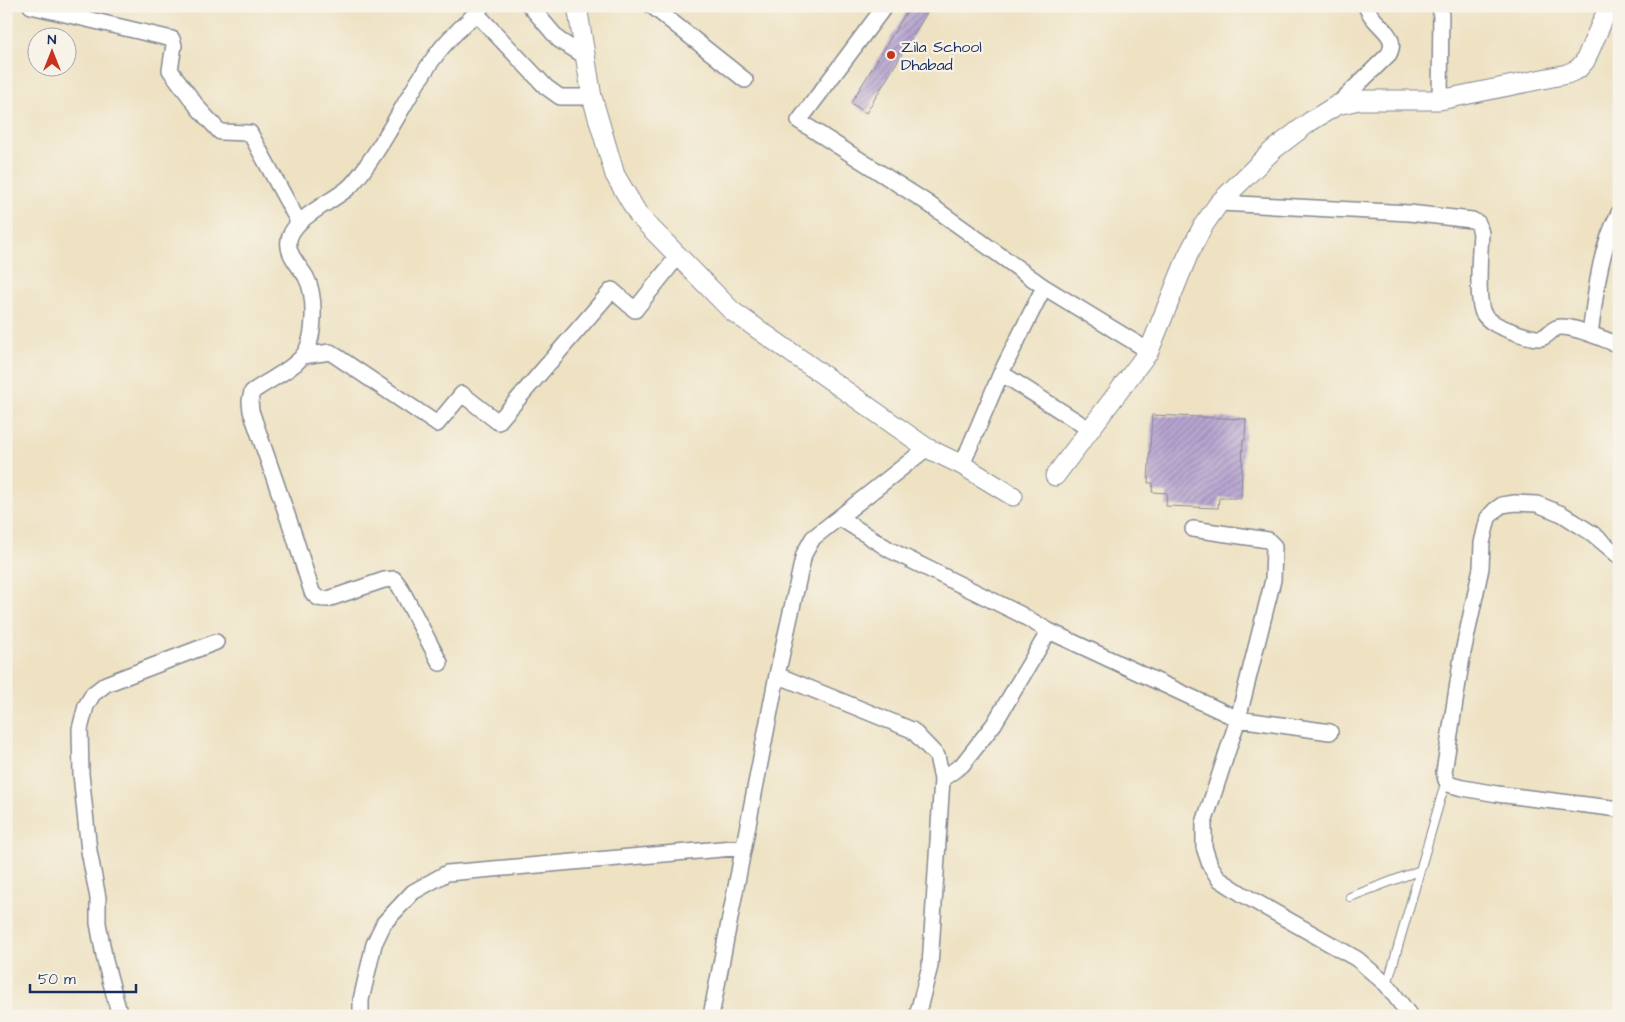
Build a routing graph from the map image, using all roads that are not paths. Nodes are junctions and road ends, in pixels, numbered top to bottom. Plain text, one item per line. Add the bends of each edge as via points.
1 (31, 6) edge
2 (530, 6) edge
3 (581, 6) edge
4 (652, 6) edge
5 (886, 6) edge
6 (1366, 6) edge
7 (1441, 6) edge
8 (1609, 6) edge
9 (479, 10) edge
10 (586, 57) junction
11 (745, 80) dead end
12 (592, 97) junction
13 (1440, 100) junction
14 (1337, 105) junction
15 (1219, 203) junction
16 (1619, 213) edge
17 (299, 223) junction
18 (678, 256) junction
19 (1044, 287) junction
20 (1590, 334) junction
21 (1619, 345) edge
22 (1149, 351) junction
23 (303, 356) junction
24 (1001, 373) junction
25 (1089, 429) junction
26 (927, 448) junction
27 (962, 465) junction
28 (1055, 476) dead end
29 (1013, 496) dead end
30 (840, 518) junction
31 (1193, 529) dead end
32 (1619, 556) edge
33 (1049, 631) junction
34 (216, 642) dead end
35 (440, 663) dead end
36 (777, 675) junction
37 (1238, 718) junction
38 (1330, 732) dead end
39 (942, 779) junction
40 (1446, 780) junction
41 (1619, 809) edge
42 (744, 847) junction
43 (1418, 870) junction
44 (1350, 897) dead end
45 (1387, 985) junction
46 (120, 1016) edge
47 (361, 1016) edge
48 (711, 1016) edge
49 (918, 1016) edge
50 (1410, 1016) edge

1 - 17 street via 172,39 170,70 220,132 250,133
2 - 10 street via 559,40
3 - 10 street via 578,12
4 - 11 street
5 - 19 street via 799,121 926,202
6 - 14 street via 1374,22 1389,34 1392,47 1389,54
7 - 13 street
8 - 13 street via 1585,61 1578,69
9 - 12 street via 546,87 560,97
9 - 17 street via 440,49 376,153 349,188
10 - 12 street
12 - 18 street via 615,175 639,216
13 - 14 street via 1359,100
14 - 15 street via 1273,150
15 - 20 street via 1409,213 1472,220 1478,223 1481,233 1480,301 1490,321 1534,337 1542,338 1563,326
15 - 22 street via 1188,255
16 - 20 street via 1602,256
17 - 23 street via 292,231 288,247 306,277 313,310 312,332
18 - 23 street via 635,310 612,290 498,422 462,394 437,424 330,352
18 - 26 street via 732,311
19 - 22 street
19 - 24 street
20 - 21 street
22 - 25 street
23 - 35 street via 252,392 250,401 312,592 315,597 328,599 394,579
24 - 25 street
24 - 27 street
25 - 28 street
26 - 27 street
26 - 30 street
27 - 29 street
30 - 33 street via 890,550
30 - 36 street via 813,538 804,554
31 - 37 street via 1268,540 1274,546 1273,580
32 - 40 street via 1562,514 1537,504 1502,505 1488,518 1462,657 1444,772
33 - 37 street
33 - 39 street via 994,724 962,765
34 - 46 street via 106,684 93,694 86,706 80,729 98,924
36 - 39 street via 912,730 937,756
36 - 42 street
37 - 38 street
37 - 45 street via 1204,822 1204,847 1210,865 1219,880 1356,959
39 - 49 street via 930,966
40 - 41 street via 1451,785 1497,794
40 - 43 lane
42 - 47 street via 447,873 414,892 384,923 374,944 361,1000
42 - 48 street
43 - 44 lane
43 - 45 lane
45 - 50 street

